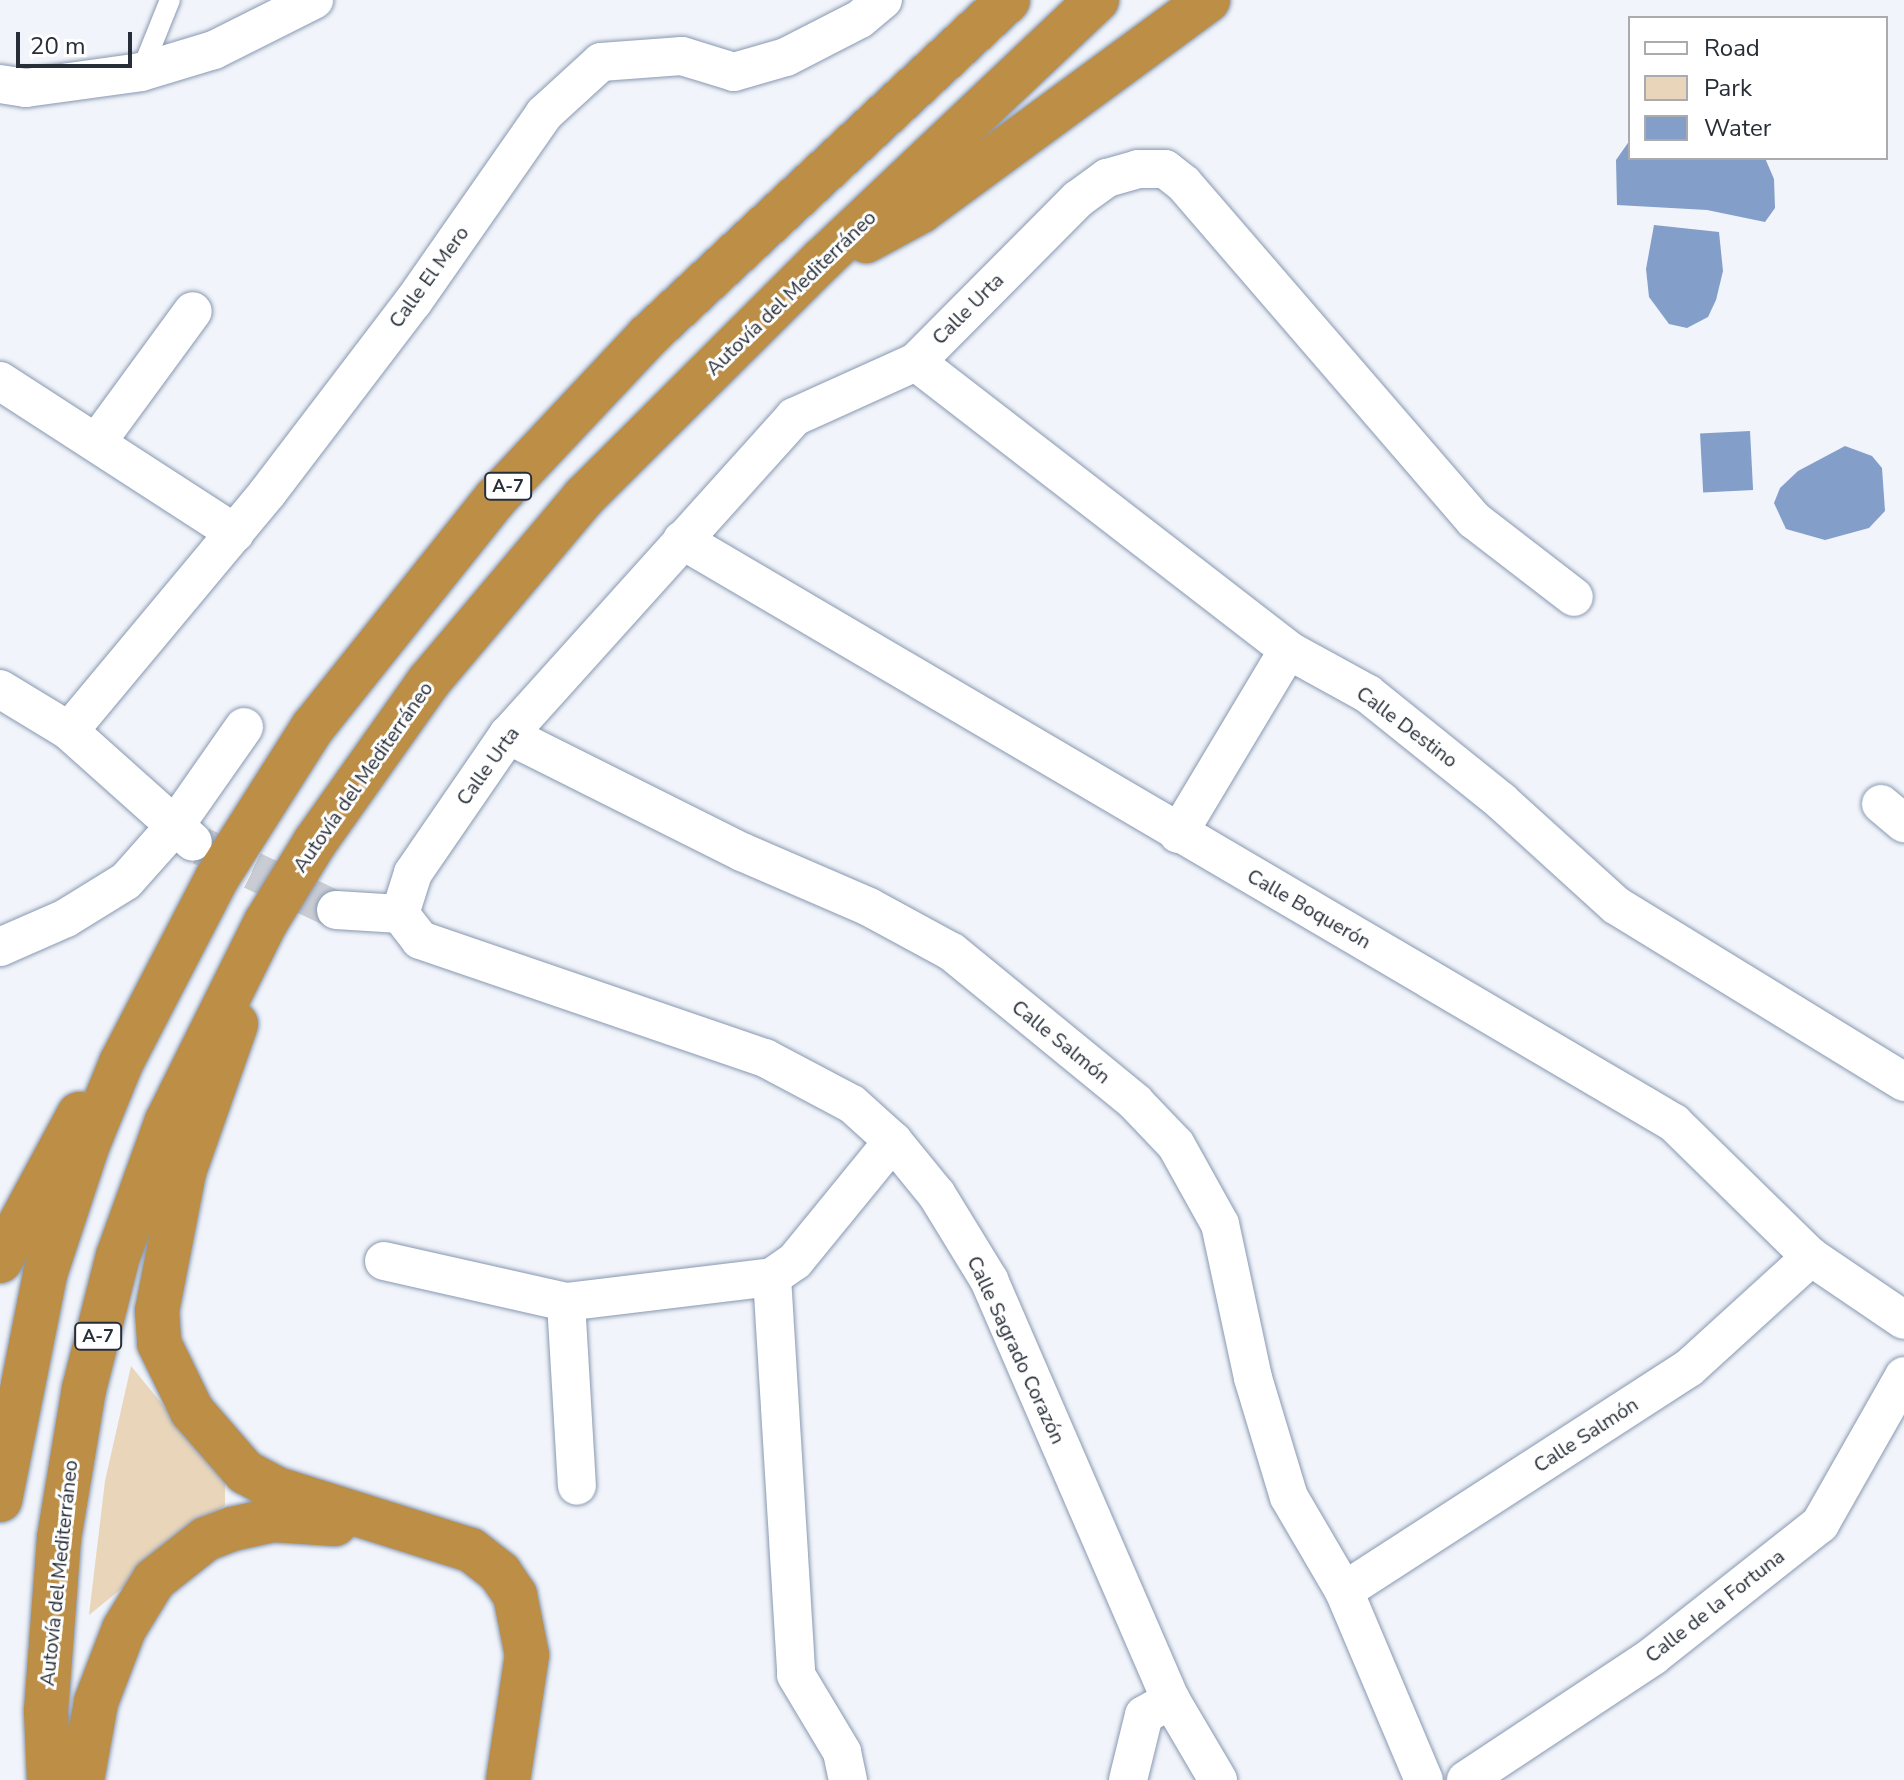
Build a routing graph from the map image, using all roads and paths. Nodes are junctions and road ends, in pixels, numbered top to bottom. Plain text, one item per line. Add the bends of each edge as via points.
1 (170, 0) edge
2 (314, 0) edge
3 (883, 0) edge
4 (1097, 0) edge
5 (1208, 0) edge
6 (1002, 4) edge
7 (141, 72) junction
8 (0, 84) edge
9 (823, 259) junction
10 (193, 311) dead end
11 (916, 362) junction
12 (0, 381) edge
13 (97, 442) junction
14 (235, 533) junction
15 (682, 540) junction
16 (1574, 597) dead end
17 (1288, 650) junction
18 (0, 689) edge
19 (244, 727) dead end
20 (69, 731) junction
21 (508, 735) junction
22 (184, 834) junction
23 (1178, 834) junction
24 (336, 910) tunnel mouth
25 (400, 914) junction
26 (266, 922) junction
27 (0, 947) edge
28 (121, 1063) junction
29 (1904, 1082) edge
30 (893, 1141) junction
31 (1811, 1257) junction
32 (0, 1261) edge
33 (384, 1261) dead end
34 (772, 1277) junction
35 (566, 1302) junction
36 (1904, 1320) edge
37 (1904, 1376) edge
38 (577, 1486) dead end
39 (0, 1500) edge
40 (435, 1536) junction
41 (1344, 1591) junction
42 (1171, 1700) junction
43 (49, 1780) edge
44 (82, 1780) edge
45 (508, 1780) edge
46 (848, 1780) edge
47 (1128, 1780) edge
48 (1218, 1780) edge
49 (1424, 1780) edge
50 (1466, 1780) edge

1 - 7 lane
2 - 7 street via 214,50
3 - 14 street, Calle El Mero via 860,19 786,57 734,72 682,56 601,62 544,114 413,302
4 - 9 highway, Autovía del Mediterráneo / A-7
5 - 9 highway via 921,211
6 - 28 highway, A-7 via 648,336 496,498 313,727 217,878
7 - 8 street via 26,88
9 - 26 highway, Autovía del Mediterráneo / A-7 via 584,497 506,585 370,760
10 - 13 street
11 - 15 street, Calle Urta via 794,417
11 - 16 street, Calle Urta via 1078,199 1107,178 1138,169 1165,169 1474,520
11 - 17 street, Calle Destino
12 - 13 street
13 - 14 street
14 - 20 street, Calle El Mero
15 - 21 street, Calle Urta
15 - 23 street, Calle Boquerón
17 - 23 street
17 - 29 street, Calle Destino via 1368,694 1501,801 1617,906
18 - 20 street
19 - 22 street
20 - 22 street
21 - 25 street, Calle Urta via 413,873
21 - 41 street, Calle Salmón via 952,952 1135,1102 1176,1145 1220,1224 1253,1378 1289,1497
22 - 27 street via 126,881 66,918
23 - 31 street, Calle Boquerón via 1674,1123
24 - 25 street
25 - 30 street, Calle Sagrado Corazón via 420,940 765,1058 852,1104
26 - 40 highway via 222,1074 184,1172 157,1311 159,1343 192,1411 245,1472 277,1489
26 - 43 highway, Autovía del Mediterráneo / A-7 via 167,1121 118,1256 84,1389 59,1538 46,1711
28 - 32 highway via 67,1129
28 - 39 highway, A-7 via 45,1274
30 - 34 street via 795,1261
30 - 42 street, Calle Sagrado Corazón via 937,1195 989,1280
31 - 36 street, Calle Boquerón
31 - 41 street, Calle Salmón via 1689,1368
33 - 35 street
34 - 35 street
34 - 46 street via 796,1675 842,1752
35 - 38 street
37 - 50 street, Calle de la Fortuna via 1820,1524 1653,1656
40 - 44 highway via 273,1520 232,1529 179,1557 154,1580 124,1629 96,1702
40 - 45 highway via 471,1550 500,1573 525,1626 527,1674
41 - 49 street, Calle Salmón
42 - 47 street via 1144,1715
42 - 48 street, Calle Sagrado Corazón

